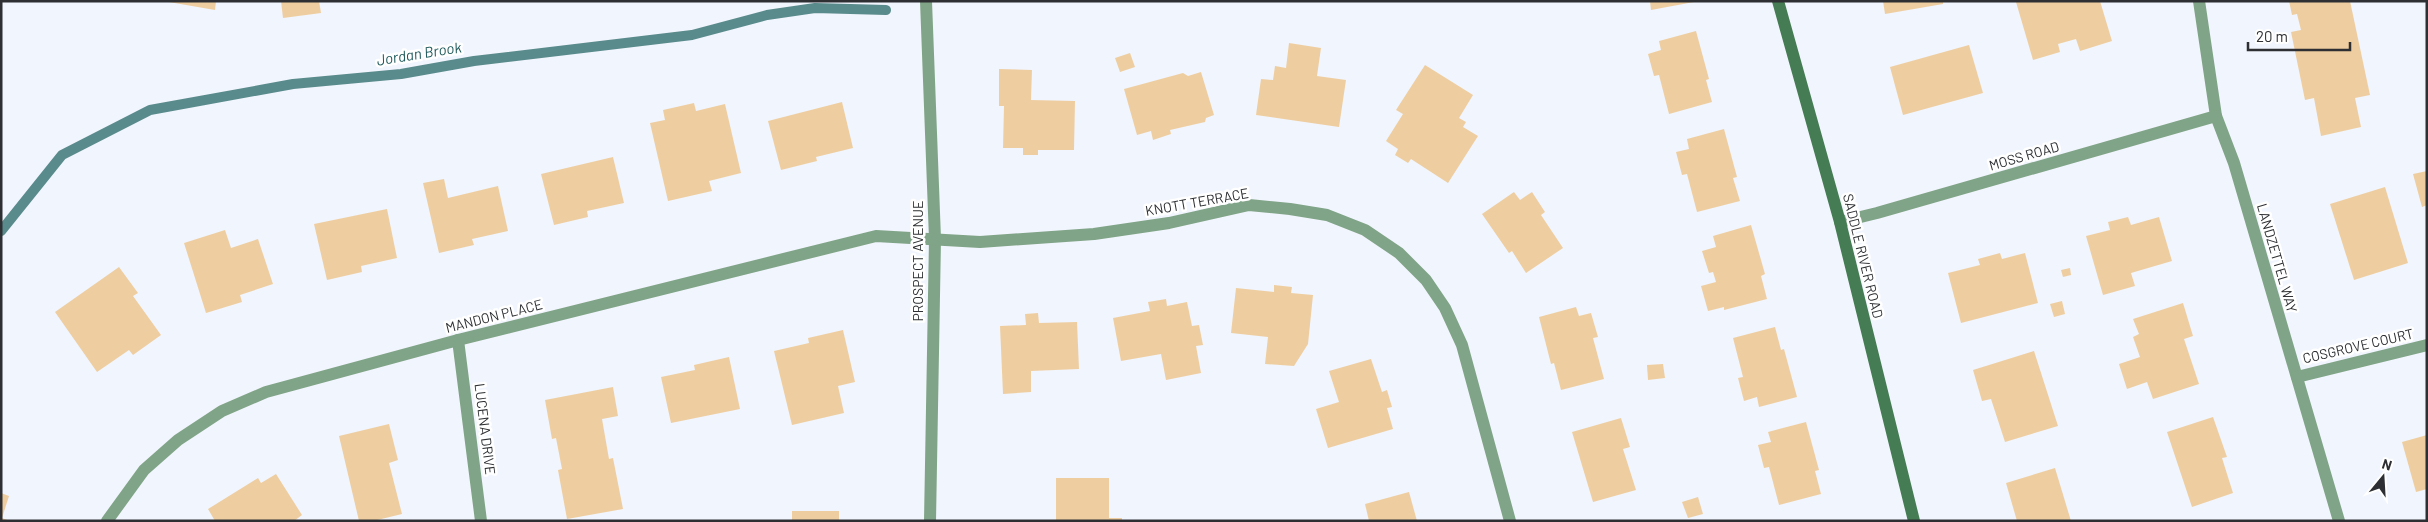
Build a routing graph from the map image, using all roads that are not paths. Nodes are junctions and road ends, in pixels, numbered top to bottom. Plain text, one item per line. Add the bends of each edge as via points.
1 (926, 1) edge
2 (1778, 1) edge
3 (2198, 1) edge
4 (2216, 116) junction
5 (1840, 222) junction
6 (935, 239) junction
7 (458, 340) junction
8 (2427, 346) edge
9 (2297, 377) junction
10 (107, 521) edge
11 (481, 521) edge
12 (930, 521) edge
13 (1510, 521) edge
14 (1914, 521) edge
15 (2339, 521) edge

1 - 6 street, PROSPECT AVENUE
2 - 5 main road, SADDLE RIVER ROAD
3 - 4 street, LANDZETTEL WAY
4 - 5 street, MOSS ROAD
4 - 9 street, LANDZETTEL WAY via 2234,163
5 - 14 main road, SADDLE RIVER ROAD
6 - 7 street, MANDON PLACE via 876,236
6 - 12 street, PROSPECT AVENUE
6 - 13 street, KNOTT TERRACE via 980,242 1094,234 1169,223 1249,205 1327,215 1365,230 1399,253 1426,280 1445,308 1462,345
7 - 10 street, MANDON PLACE via 266,392 222,411 178,440 144,470
7 - 11 street, LUCENA DRIVE
8 - 9 street, COSGROVE COURT
9 - 15 street, LANDZETTEL WAY

